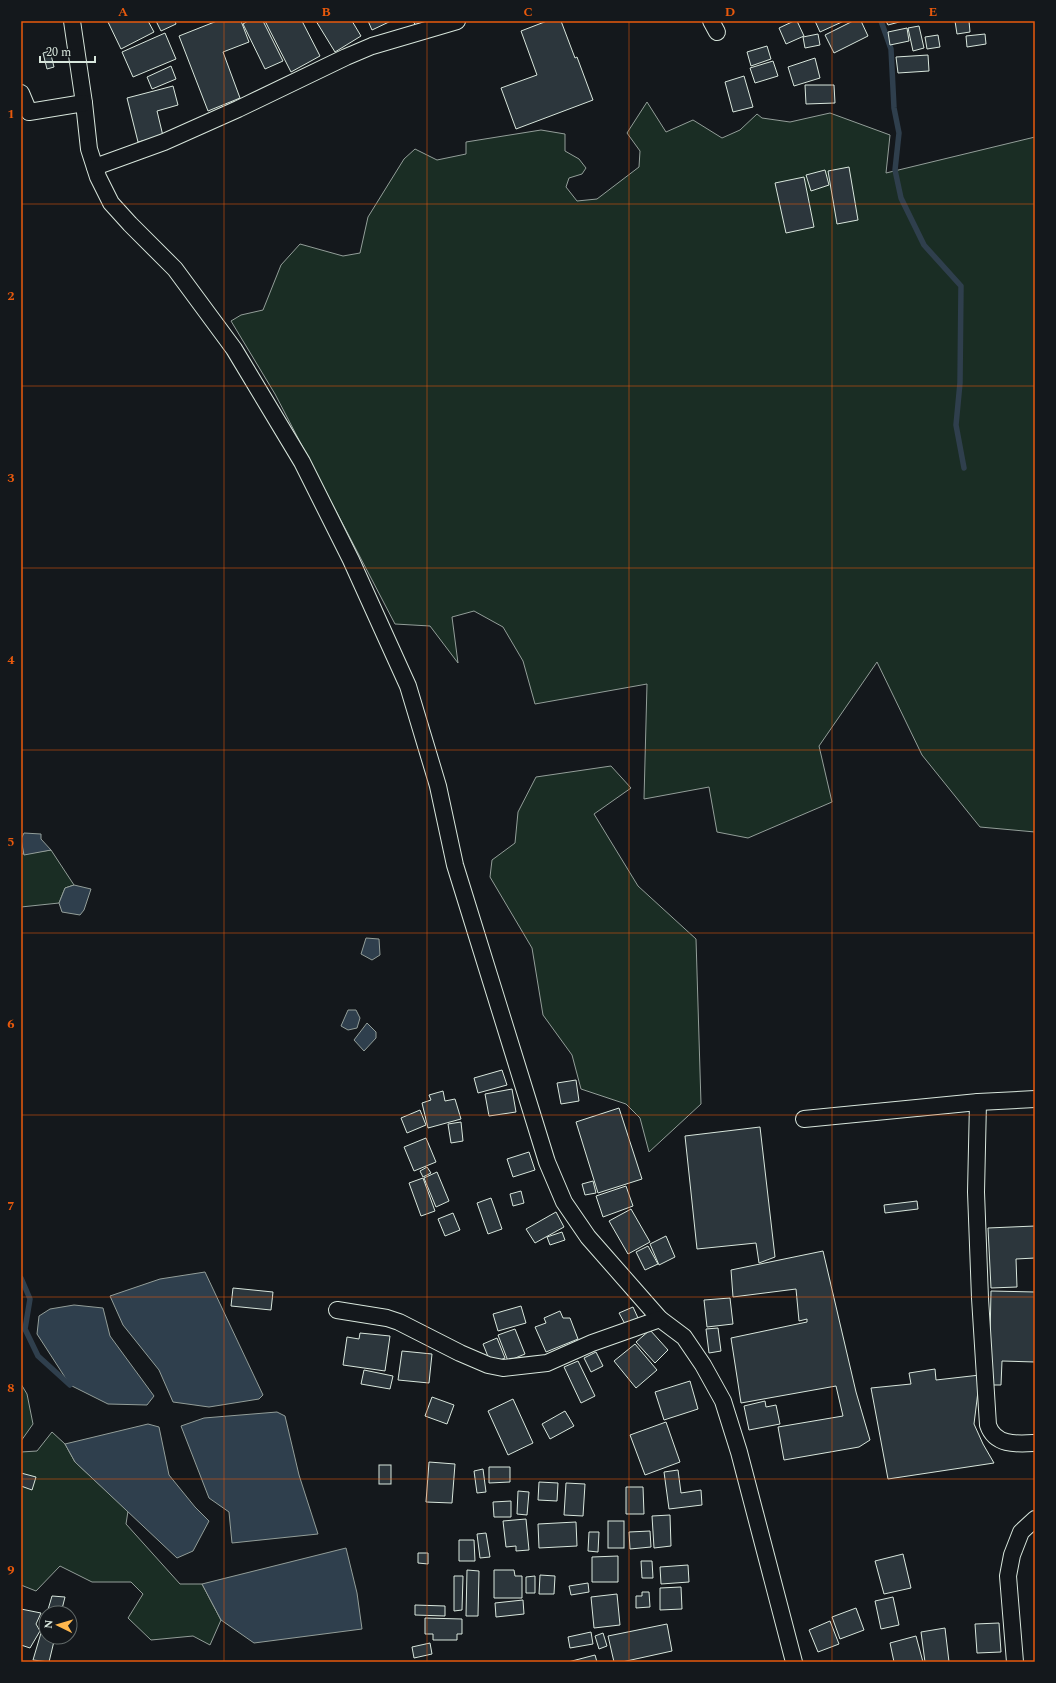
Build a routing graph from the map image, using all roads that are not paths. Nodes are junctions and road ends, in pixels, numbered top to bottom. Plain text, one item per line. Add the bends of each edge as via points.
1 (72, 21) edge
2 (457, 21) edge
3 (21, 93) edge
4 (84, 103) junction
5 (95, 167) junction
6 (1035, 1099) edge
7 (978, 1102) junction
8 (804, 1119) dead end
9 (337, 1310) dead end
10 (660, 1319) junction
11 (1035, 1444) edge
12 (1035, 1519) edge
13 (794, 1662) edge
14 (1015, 1662) edge

1 - 4 street
2 - 5 street via 372,46 164,142
3 - 4 street via 29,112
4 - 5 street via 89,149
5 - 10 street via 111,202 175,269 234,349 302,462 351,560 408,686 438,786 455,864 550,1169 564,1202 588,1237
6 - 7 street
7 - 8 street
7 - 11 street via 976,1192 988,1425 990,1433 998,1440 1013,1444
9 - 10 street via 399,1322 467,1356 503,1368 547,1363 592,1343
10 - 13 street via 684,1337 723,1401 744,1467
12 - 14 street via 1021,1532 1012,1555 1008,1576

